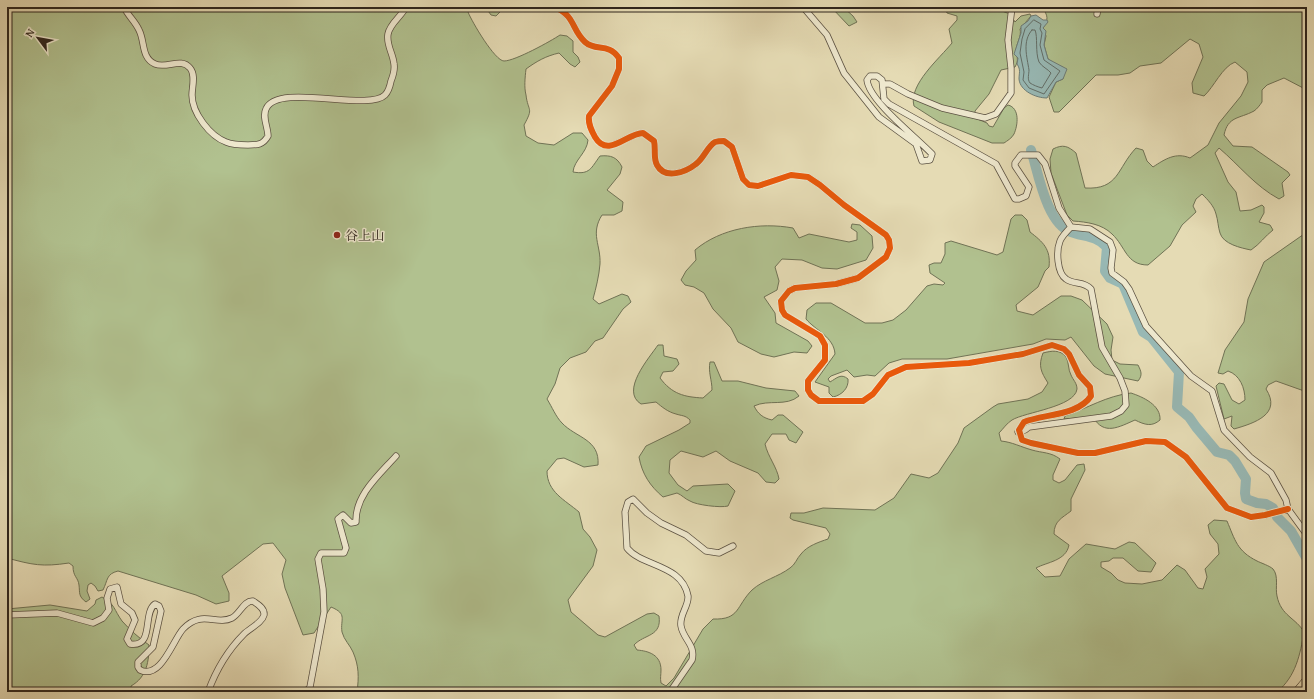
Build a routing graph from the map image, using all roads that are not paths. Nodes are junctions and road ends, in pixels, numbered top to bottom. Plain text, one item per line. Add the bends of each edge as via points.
1 (124, 7) edge
2 (406, 7) edge
3 (556, 7) edge
4 (803, 7) edge
5 (1012, 7) edge
6 (1098, 7) edge
7 (1097, 14) dead end
8 (884, 84) junction
9 (1071, 227) junction
10 (1018, 432) junction
11 (396, 456) dead end
12 (1288, 509) junction
13 (1307, 536) edge
14 (733, 546) dead end
15 (7, 614) edge
16 (1307, 679) edge
17 (208, 692) edge
18 (306, 692) edge
19 (670, 692) edge
20 (1296, 692) edge

1 - 2 street via 140,30 148,59 155,64 163,65 182,63 192,71 193,103 211,132 234,145 256,145 262,144 268,136 264,113 273,100 370,100 384,96 394,69 388,36 393,24
3 - 10 street via 569,16 589,45 610,49 620,58 619,69 612,86 589,116 590,127 598,141 614,146 633,134 643,133 654,141 657,166 672,174 687,170 696,164 714,143 724,141 732,147 742,179 748,184 758,186 791,175 808,177 886,235 890,251 870,270 849,282 795,288 789,291 782,301 785,315 820,336 825,345 825,360 808,380 811,395 819,401 856,403 873,394 888,375 906,367 969,363 1023,354 1052,345 1064,349 1090,387 1091,396 1083,404 1063,413 1024,422
4 - 8 street via 827,36 844,73 879,117 913,141 918,147 922,161 930,160 932,154 876,99 867,80 870,76 877,76
5 - 8 street via 1008,40 1011,93 996,114 985,118 942,108 890,84
6 - 7 street
8 - 9 street via 884,99 889,104 996,164 1016,199 1026,196 1029,187 1015,163 1021,155 1038,155 1045,164 1059,208
9 - 10 street via 1059,243 1059,270 1067,280 1084,284 1091,289 1102,347 1120,378 1125,391 1126,405 1111,416 1029,426
9 - 12 street via 1090,229 1110,242 1114,250 1112,273 1124,282 1146,326 1191,376 1212,391 1224,430 1250,457 1271,473 1286,500
10 - 12 street via 1026,442 1078,453 1095,453 1146,440 1165,442 1186,457 1227,508 1250,516
11 - 18 street via 359,501 356,522 352,523 343,515 338,518 346,548 344,553 325,552 318,559 324,612 310,687
12 - 13 street
14 - 19 street via 719,553 706,551 686,535 660,523 633,499 628,502 625,512 627,548 673,574 687,594 681,626 693,654 692,660
15 - 17 street via 56,613 93,623 98,622 109,610 107,598 110,589 117,587 121,604 132,613 135,620 127,639 130,644 143,640 148,630 149,612 155,604 161,611 153,647 138,665 140,670 147,672 163,660 189,623 205,618 231,618 247,602 253,601 263,609 262,620 244,634 223,658
16 - 20 main road

